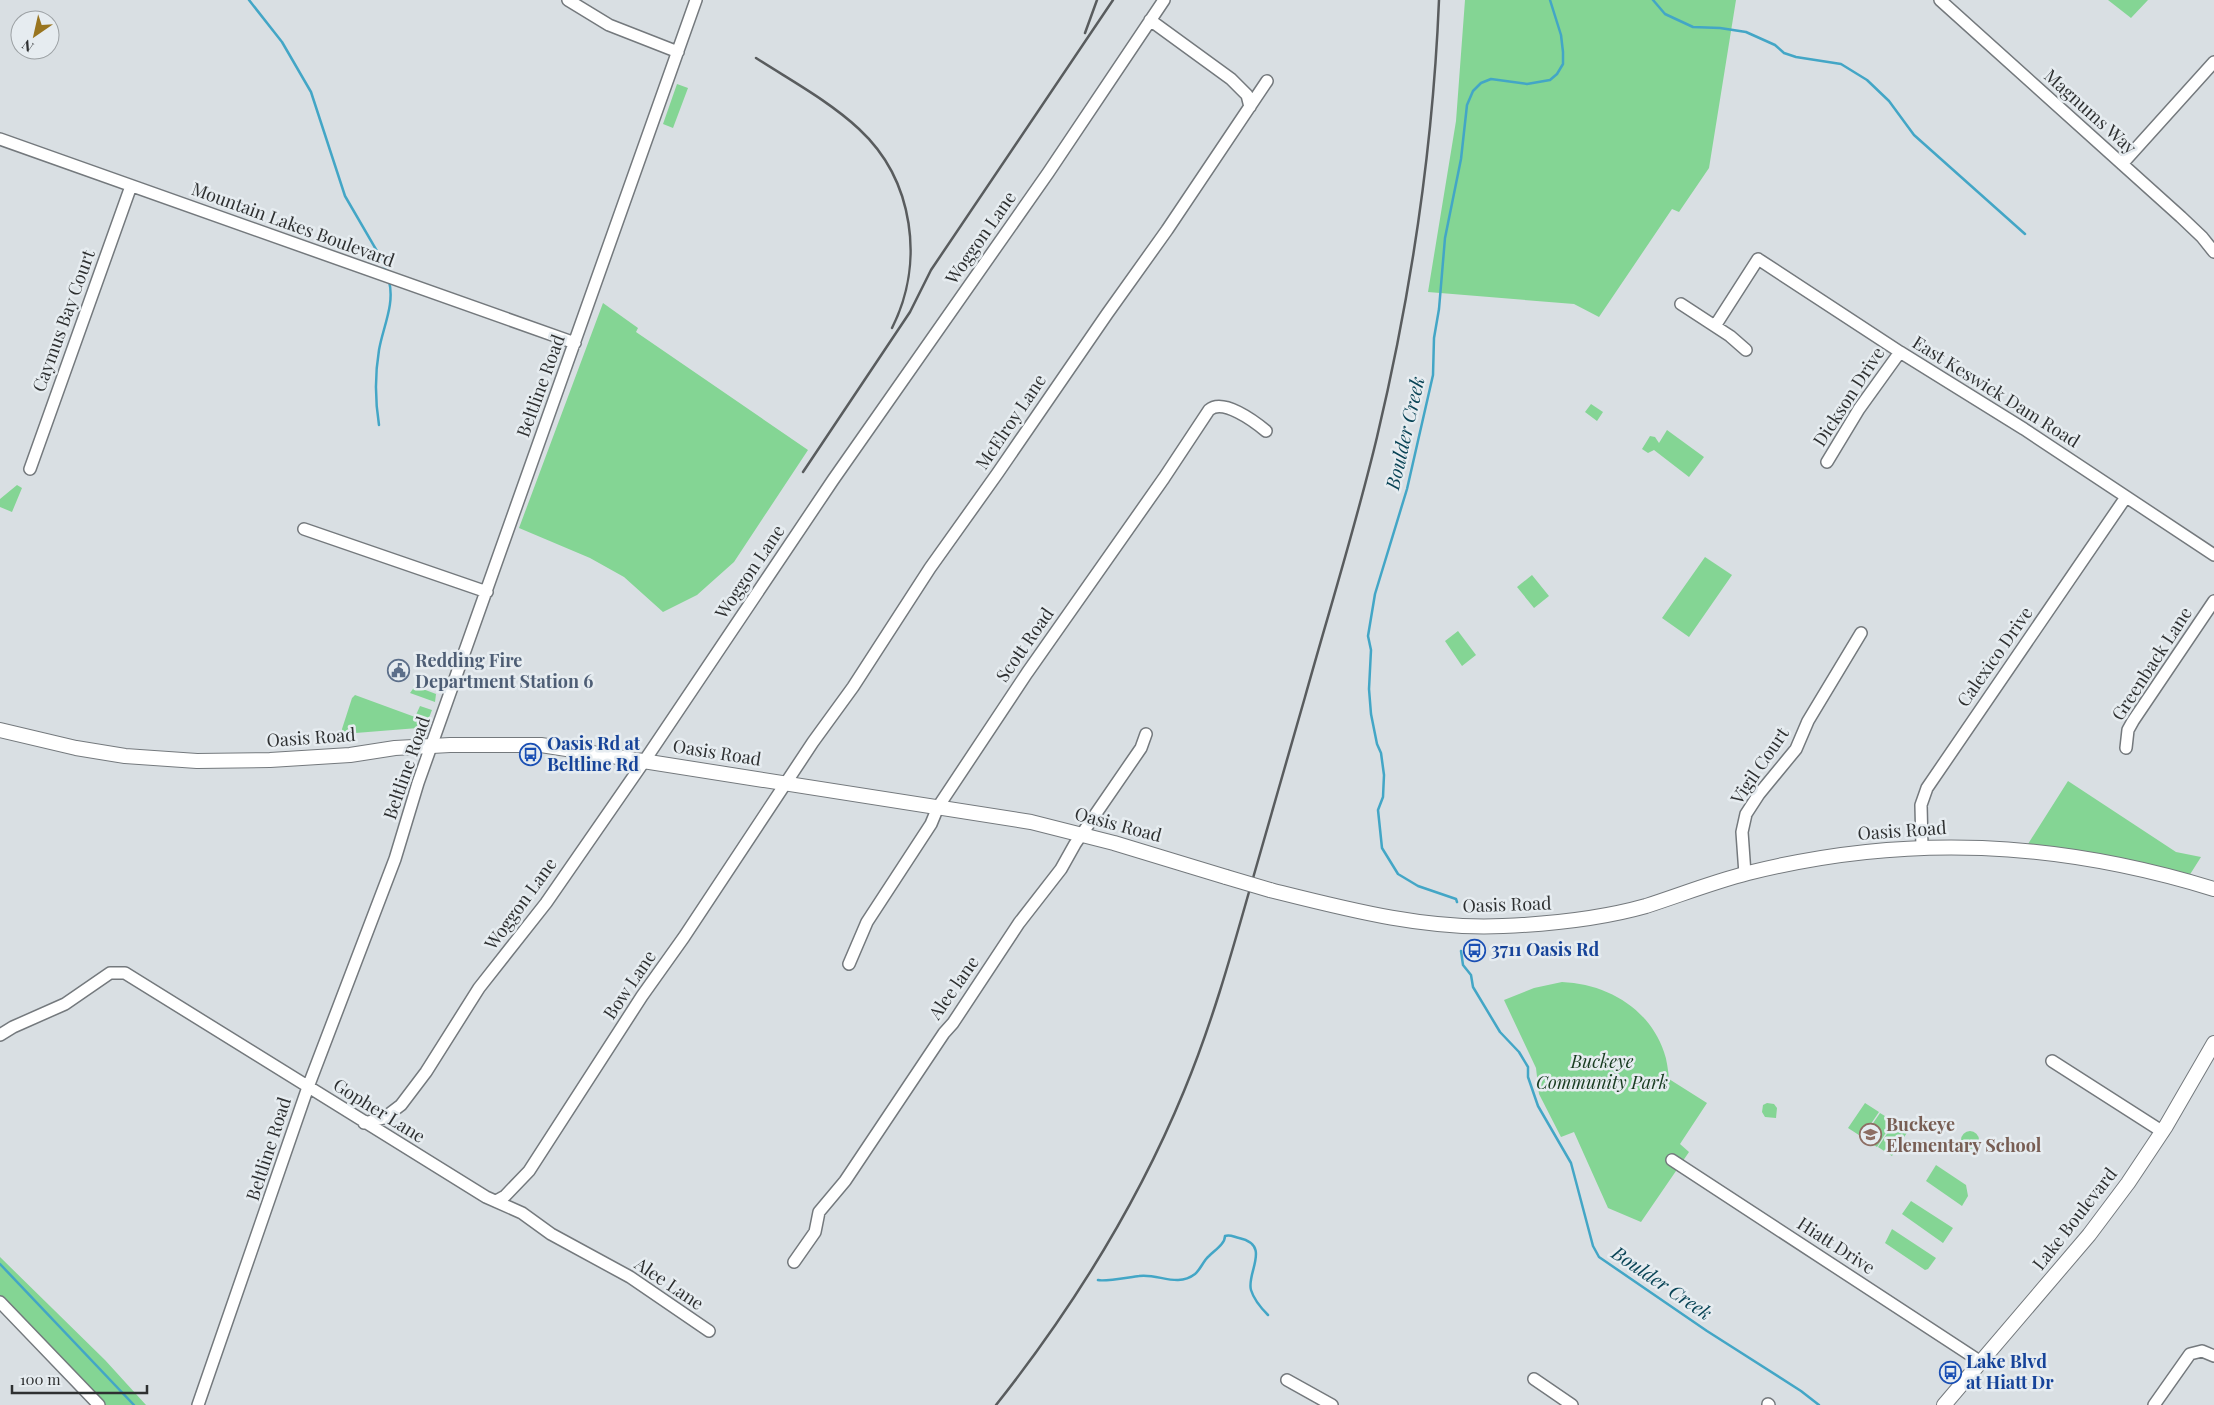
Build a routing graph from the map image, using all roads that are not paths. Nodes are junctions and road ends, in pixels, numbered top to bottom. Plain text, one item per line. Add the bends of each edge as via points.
1 (568, 0) edge
2 (696, 0) edge
3 (1164, 0) edge
4 (1945, 2) edge
5 (1150, 20) junction
6 (678, 52) junction
7 (2214, 62) edge
8 (1267, 81) dead end
9 (1250, 106) junction
10 (0, 139) edge
11 (2122, 164) junction
12 (131, 186) junction
13 (2214, 252) edge
14 (1681, 304) dead end
15 (1715, 326) junction
16 (575, 343) junction
17 (1746, 350) dead end
18 (1900, 352) junction
19 (1266, 432) dead end
20 (1827, 462) dead end
21 (30, 469) dead end
22 (2126, 497) junction
23 (304, 529) dead end
24 (2214, 555) edge
25 (487, 592) junction
26 (2214, 601) edge
27 (1861, 633) dead end
28 (0, 730) edge
29 (1146, 734) dead end
30 (431, 747) junction
31 (2126, 748) dead end
32 (645, 760) junction
33 (787, 784) junction
34 (938, 807) junction
35 (1082, 834) junction
36 (1922, 846) junction
37 (1745, 874) junction
38 (2214, 889) edge
39 (850, 964) dead end
40 (0, 1035) edge
41 (2214, 1043) edge
42 (2052, 1061) dead end
43 (308, 1087) junction
44 (364, 1123) junction
45 (2163, 1132) junction
46 (1672, 1160) dead end
47 (496, 1201) junction
48 (794, 1262) dead end
49 (609, 1266) joint
50 (0, 1302) edge
51 (709, 1331) dead end
52 (2214, 1356) edge
53 (1982, 1362) junction
54 (1287, 1380) dead end
55 (1534, 1380) dead end
56 (99, 1405) edge
57 (198, 1405) edge
58 (1332, 1405) edge
59 (1572, 1405) edge
60 (1944, 1405) edge
61 (2154, 1405) edge

1 - 6 street via 609,25
2 - 6 street, Beltline Road
3 - 5 street, Woggon Lane
4 - 11 street, Magnums Way
5 - 9 street via 1231,79 1247,95
5 - 32 street, Woggon Lane
6 - 16 street, Beltline Road
7 - 11 street
8 - 9 street, McElroy Lane
9 - 33 street, McElroy Lane via 930,568
10 - 12 street, Mountain Lakes Boulevard
11 - 13 street, Magnums Way via 2202,237
12 - 16 street, Mountain Lakes Boulevard
12 - 21 street, Caymus Bay Court
14 - 15 street
15 - 17 street
15 - 18 street, East Keswick Dam Road via 1758,259
16 - 25 street, Beltline Road
18 - 20 street, Dickson Drive
18 - 22 street, East Keswick Dam Road
19 - 34 street, Scott Road via 1237,412 1220,406 1209,410 1026,673
22 - 24 street, East Keswick Dam Road
22 - 36 street, Calexico Drive via 1927,788 1921,804
23 - 25 street
25 - 30 street, Beltline Road
26 - 31 street, Greenback Lane via 2133,721 2128,730
27 - 37 street, Vigil Court via 1808,721 1796,749 1748,809 1742,832
28 - 30 main road, Oasis Road via 76,748 168,760 270,760
29 - 35 street, Alee lane via 1141,748
30 - 32 main road, Oasis Road via 541,745
30 - 43 street, Beltline Road via 395,859
32 - 33 main road, Oasis Road
32 - 44 street, Woggon Lane via 546,904 479,988 401,1105 384,1118
33 - 34 main road, Oasis Road
33 - 47 street, Bow Lane via 642,996 528,1171 505,1196
34 - 35 main road, Oasis Road
34 - 39 street, Scott Road via 931,824 867,922
35 - 37 main road, Oasis Road, bridge via 1270,890 1380,915 1452,925 1504,926 1612,914
35 - 48 street, Alee lane via 845,1181 819,1212 815,1232
36 - 37 main road, Oasis Road via 1836,855
36 - 38 main road, Oasis Road via 2060,853 2157,872
40 - 43 street, Gopher Lane via 13,1026 65,1004 110,974 125,973
41 - 45 main road, Lake Boulevard
42 - 45 street
43 - 44 street, Gopher Lane
43 - 57 street, Beltline Road
44 - 47 street, Gopher Lane
45 - 53 main road, Lake Boulevard via 2089,1235
46 - 53 street, Hiatt Drive
47 - 49 street, Gopher Lane via 522,1213 551,1234
49 - 51 street, Alee Lane
50 - 56 street
52 - 61 street via 2198,1350 2190,1354
53 - 60 main road, Lake Boulevard
54 - 58 street
55 - 59 street

